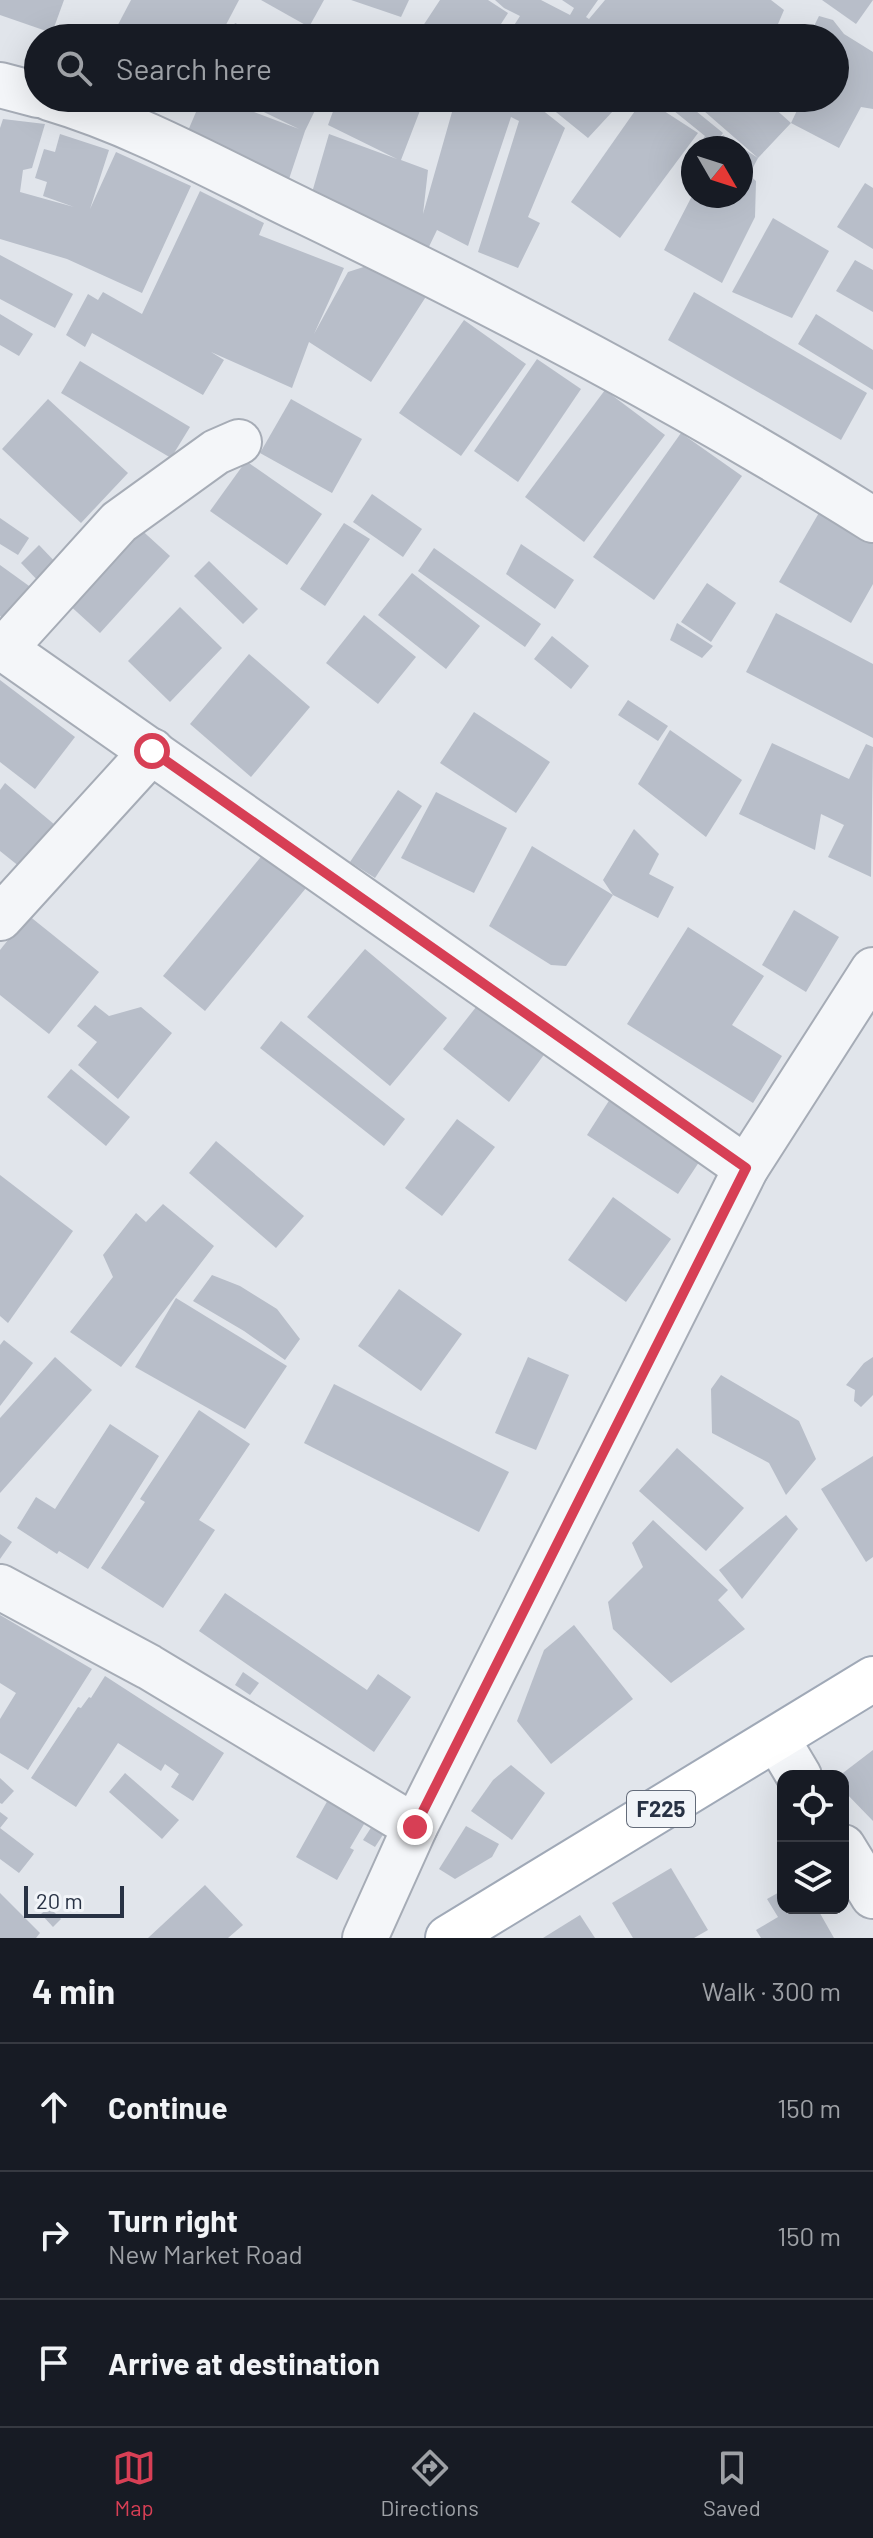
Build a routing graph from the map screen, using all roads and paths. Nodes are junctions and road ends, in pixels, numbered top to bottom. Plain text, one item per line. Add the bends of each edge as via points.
1 (0, 85) edge
2 (24, 91) edge
3 (91, 112) edge
4 (239, 442) dead end
5 (873, 520) edge
6 (2, 648) edge
7 (152, 751) junction
8 (0, 918) edge
9 (873, 970) edge
10 (746, 1168) junction
11 (0, 1587) edge
12 (873, 1679) edge
13 (777, 1739) junction
14 (795, 1770) edge
15 (415, 1827) junction
16 (849, 1857) edge
17 (873, 1896) edge
18 (365, 1938) edge
19 (448, 1938) edge

1 - 2 street
3 - 5 street via 449,281 773,457
4 - 6 street via 216,452 119,522
6 - 7 street
7 - 8 street
7 - 10 street
9 - 10 street
10 - 15 street
11 - 15 street via 149,1667
12 - 13 main road, F225
13 - 14 street
13 - 19 main road, F225
15 - 18 street
16 - 17 street

